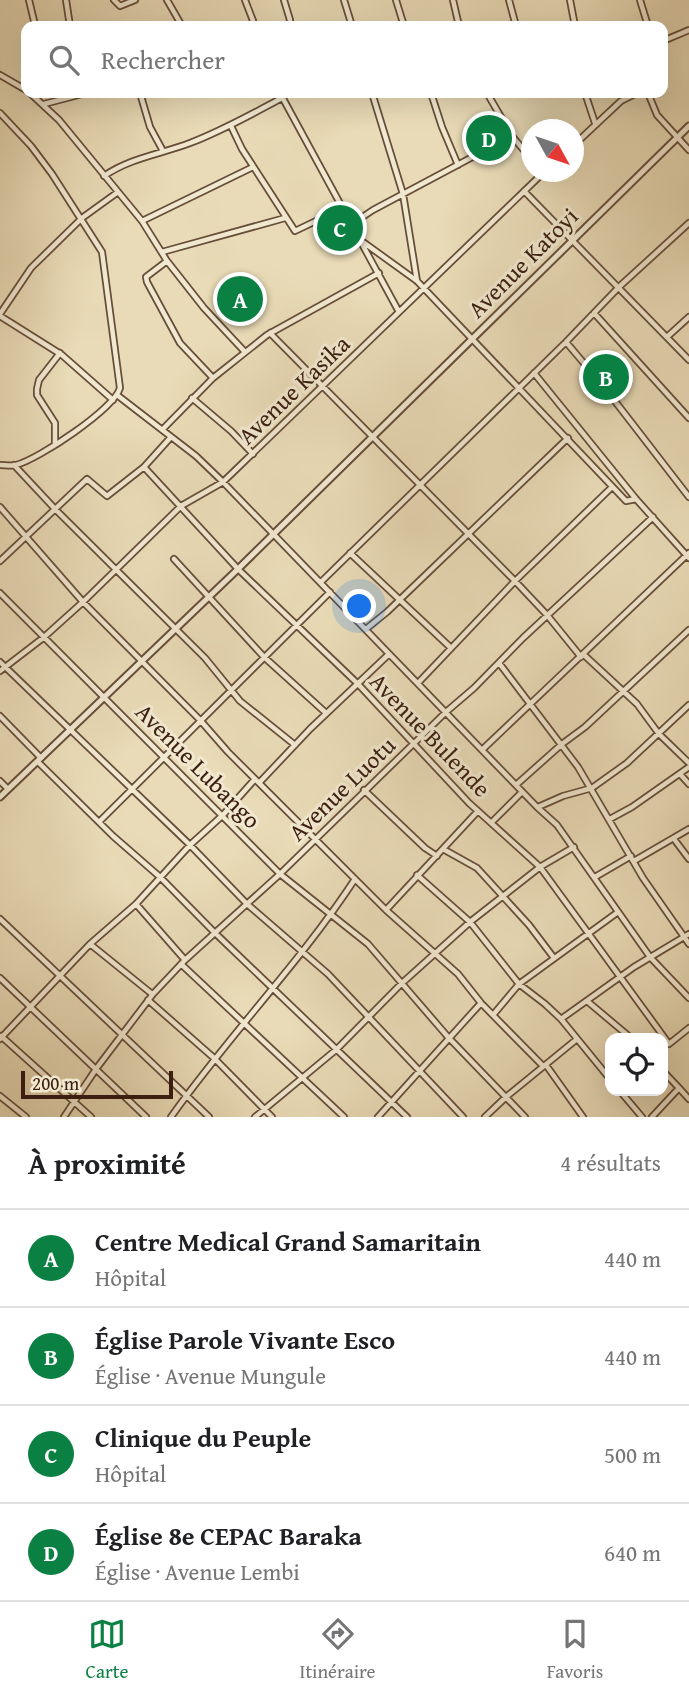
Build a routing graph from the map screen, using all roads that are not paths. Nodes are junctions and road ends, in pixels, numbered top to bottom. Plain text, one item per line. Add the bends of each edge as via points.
1 (29, 0) edge
2 (66, 0) edge
3 (114, 0) edge
4 (135, 0) edge
5 (167, 0) edge
6 (245, 0) edge
7 (284, 0) edge
8 (344, 0) edge
9 (396, 0) edge
10 (453, 0) edge
11 (509, 0) edge
12 (570, 0) edge
13 (640, 0) edge
14 (290, 20) dead end
15 (34, 21) dead end
16 (69, 21) edge
17 (179, 21) edge
18 (253, 21) edge
19 (350, 21) edge
20 (402, 21) edge
21 (457, 21) edge
22 (515, 21) edge
23 (574, 21) edge
24 (646, 21) edge
25 (689, 30) edge
26 (668, 39) edge
27 (0, 75) edge
28 (21, 88) edge
29 (36, 98) edge
30 (62, 98) edge
31 (141, 98) edge
32 (276, 98) edge
33 (283, 98) edge
34 (374, 98) edge
35 (433, 98) edge
36 (490, 98) edge
37 (587, 98) edge
38 (627, 98) edge
39 (650, 98) edge
40 (43, 104) junction
41 (0, 113) edge
42 (595, 123) junction
43 (231, 126) junction
44 (689, 126) edge
45 (584, 134) edge
46 (512, 136) junction
47 (677, 138) junction
48 (521, 147) edge
49 (689, 150) edge
50 (163, 151) junction
51 (458, 165) junction
52 (253, 167) junction
53 (104, 176) junction
54 (533, 182) edge
55 (524, 191) junction
56 (118, 192) junction
57 (403, 194) junction
58 (343, 208) junction
59 (82, 218) junction
60 (285, 218) junction
61 (142, 221) junction
62 (689, 223) edge
63 (352, 224) junction
64 (570, 240) junction
65 (363, 243) junction
66 (162, 252) junction
67 (167, 261) junction
68 (379, 273) junction
69 (417, 281) junction
70 (620, 286) junction
71 (424, 288) junction
72 (399, 312) junction
73 (594, 313) junction
74 (0, 315) edge
75 (689, 317) edge
76 (270, 333) junction
77 (472, 337) junction
78 (667, 337) junction
79 (566, 342) junction
80 (245, 352) junction
81 (60, 354) junction
82 (689, 360) edge
83 (534, 373) junction
84 (213, 378) junction
85 (322, 387) junction
86 (520, 387) junction
87 (115, 397) junction
88 (191, 398) junction
89 (689, 418) edge
90 (162, 430) junction
91 (372, 435) junction
92 (172, 437) junction
93 (568, 438) junction
94 (55, 446) junction
95 (253, 454) junction
96 (0, 465) edge
97 (14, 466) junction
98 (144, 467) junction
99 (223, 482) junction
100 (420, 483) junction
101 (612, 487) junction
102 (689, 497) edge
103 (636, 499) junction
104 (181, 506) junction
105 (0, 507) edge
106 (56, 510) junction
107 (653, 517) junction
108 (273, 534) junction
109 (469, 534) junction
110 (27, 536) junction
111 (350, 553) junction
112 (688, 556) edge
113 (174, 559) dead end
114 (0, 561) edge
115 (116, 568) junction
116 (238, 569) junction
117 (515, 581) junction
118 (321, 582) junction
119 (330, 592) junction
120 (0, 593) edge
121 (208, 598) junction
122 (400, 599) junction
123 (83, 602) junction
124 (547, 615) junction
125 (297, 624) junction
126 (174, 628) junction
127 (366, 629) junction
128 (689, 631) edge
129 (43, 638) junction
130 (451, 648) junction
131 (389, 654) junction
132 (582, 656) junction
133 (264, 657) junction
134 (141, 660) junction
135 (0, 662) edge
136 (499, 663) junction
137 (6, 666) junction
138 (0, 671) edge
139 (418, 683) junction
140 (358, 684) junction
141 (230, 690) junction
142 (623, 692) junction
143 (103, 696) junction
144 (532, 703) junction
145 (689, 705) edge
146 (446, 712) junction
147 (326, 713) junction
148 (0, 716) edge
149 (200, 720) junction
150 (71, 730) junction
151 (659, 734) junction
152 (413, 744) junction
153 (562, 744) junction
154 (295, 746) junction
155 (483, 749) junction
156 (164, 756) junction
157 (40, 760) junction
158 (689, 765) edge
159 (680, 774) junction
160 (0, 781) edge
161 (257, 781) junction
162 (516, 785) junction
163 (689, 785) edge
164 (592, 788) junction
165 (8, 789) junction
166 (131, 789) junction
167 (364, 790) junction
168 (522, 792) junction
169 (0, 797) edge
170 (537, 807) junction
171 (478, 811) junction
172 (223, 815) junction
173 (610, 819) junction
174 (99, 822) junction
175 (491, 823) junction
176 (689, 829) edge
177 (316, 838) junction
178 (674, 839) junction
179 (190, 845) junction
180 (574, 847) junction
181 (443, 849) junction
182 (437, 856) junction
183 (633, 859) junction
184 (689, 859) edge
185 (540, 867) junction
186 (280, 874) junction
187 (417, 875) junction
188 (160, 877) junction
189 (595, 877) junction
190 (355, 879) junction
191 (503, 895) junction
192 (136, 904) junction
193 (247, 904) junction
194 (386, 911) junction
195 (618, 912) junction
196 (331, 916) junction
197 (0, 919) edge
198 (470, 922) junction
199 (214, 932) junction
200 (589, 934) junction
201 (687, 935) edge
202 (90, 944) junction
203 (689, 944) edge
204 (300, 951) junction
205 (434, 953) junction
206 (650, 957) junction
207 (554, 958) junction
208 (183, 962) junction
209 (59, 976) junction
210 (619, 977) junction
211 (0, 978) edge
212 (401, 984) junction
213 (519, 984) junction
214 (272, 986) junction
215 (153, 994) junction
216 (689, 998) edge
217 (148, 1000) junction
218 (587, 1001) junction
219 (481, 1003) junction
220 (30, 1006) junction
221 (492, 1015) junction
222 (369, 1016) junction
223 (561, 1019) junction
224 (244, 1021) junction
225 (689, 1028) edge
226 (625, 1033) edge
227 (122, 1036) junction
228 (1, 1037) edge
229 (448, 1037) junction
230 (577, 1039) junction
231 (337, 1049) junction
232 (214, 1058) junction
233 (544, 1066) junction
234 (96, 1069) junction
235 (418, 1070) junction
236 (605, 1073) edge
237 (668, 1076) edge
238 (303, 1078) junction
239 (679, 1088) junction
240 (187, 1094) junction
241 (0, 1096) edge
242 (624, 1096) edge
243 (506, 1097) junction
244 (688, 1097) edge
245 (74, 1101) junction
246 (390, 1101) junction
247 (265, 1109) junction
248 (26, 1117) edge
249 (64, 1117) edge
250 (91, 1117) edge
251 (146, 1117) edge
252 (171, 1117) edge
253 (209, 1117) edge
254 (255, 1117) edge
255 (272, 1117) edge
256 (344, 1117) edge
257 (378, 1117) edge
258 (407, 1117) edge
259 (463, 1117) edge
260 (485, 1117) edge
261 (525, 1117) edge
262 (583, 1117) edge
263 (642, 1117) edge
264 (652, 1117) edge

1 - 15 street
2 - 16 street
3 - 4 street via 120,6
5 - 17 street
6 - 18 street
7 - 14 street
8 - 19 street
9 - 20 street
10 - 21 street
11 - 22 street
12 - 23 street
13 - 24 street
25 - 26 street
27 - 28 street
29 - 40 street
30 - 40 street
31 - 50 street
32 - 43 street
33 - 58 street
34 - 57 street
35 - 51 street
36 - 46 street
37 - 42 street
38 - 42 street
39 - 47 street via 657,116
40 - 53 street
41 - 59 street via 31,146
42 - 45 street
43 - 50 street
43 - 52 street
44 - 47 street, Avenue Katoyi
46 - 48 street
46 - 51 street
47 - 49 street
47 - 64 street, Avenue Katoyi
50 - 53 street via 128,162
51 - 57 street
52 - 60 street
52 - 61 street
53 - 56 street
54 - 55 street, Avenue Kasika
55 - 64 street
55 - 71 street, Avenue Kasika
56 - 59 street
56 - 61 street
57 - 63 street
57 - 69 street
58 - 60 street via 297,232
58 - 63 street
59 - 74 street via 31,268
59 - 87 street via 103,252 120,388
60 - 66 street
61 - 66 street
62 - 70 street
63 - 65 street
64 - 70 street
64 - 77 street, Avenue Katoyi
65 - 68 street
65 - 69 street
66 - 67 street
67 - 80 street
67 - 84 street via 146,277 147,282 180,343
68 - 72 street
68 - 76 street
69 - 71 street
70 - 73 street
70 - 78 street
71 - 72 street, Avenue Kasika
71 - 77 street
72 - 85 street, Avenue Kasika
73 - 79 street
73 - 89 street
74 - 81 street
75 - 78 street
76 - 80 street
76 - 85 street
77 - 86 street
77 - 91 street, Avenue Katoyi
78 - 82 street
79 - 83 street
79 - 102 street
80 - 84 street
81 - 87 street
81 - 94 street via 37,389 55,423
83 - 86 street
83 - 103 street
84 - 88 street
85 - 91 street
85 - 95 street, Avenue Kasika
86 - 93 street
86 - 100 street
87 - 90 street
87 - 94 street
88 - 90 street
88 - 95 street
90 - 92 street
91 - 100 street
91 - 108 street, Avenue Katoyi
92 - 98 street
92 - 99 street
93 - 101 street
93 - 109 street
94 - 97 street
95 - 99 street, Avenue Kasika
96 - 97 street
97 - 106 street
98 - 104 street, Avenue Bulende
98 - 106 street via 106,496 87,479
99 - 104 street, Avenue Kasika
99 - 108 street
100 - 109 street
100 - 111 street
101 - 103 street via 625,501
101 - 117 street
103 - 107 street
104 - 115 street, Avenue Kasika
104 - 116 street, Avenue Bulende
105 - 110 street
106 - 110 street
106 - 115 street
107 - 112 street
107 - 124 street, Avenue Luotu
108 - 116 street, Avenue Katoyi
108 - 118 street
109 - 117 street
109 - 122 street
110 - 114 street
110 - 123 street
111 - 118 street
111 - 122 street
112 - 132 street
113 - 121 street
115 - 123 street, Avenue Kasika
115 - 126 street
116 - 121 street, Avenue Katoyi
116 - 125 street, Avenue Bulende
117 - 124 street
117 - 130 street
118 - 119 street
119 - 125 street
119 - 127 street
120 - 129 street, Avenue Lubango
121 - 126 street, Avenue Katoyi
121 - 133 street
122 - 127 street
122 - 130 street
123 - 129 street, Avenue Kasika
123 - 134 street
124 - 132 street
124 - 136 street, Avenue Luotu
125 - 133 street
125 - 140 street, Avenue Bulende
126 - 134 street, Avenue Katoyi
126 - 141 street
127 - 131 street
128 - 142 street
129 - 137 street, Avenue Kasika
129 - 143 street, Avenue Lubango
130 - 139 street
131 - 139 street
131 - 140 street
132 - 142 street
132 - 144 street
133 - 141 street
133 - 147 street
134 - 143 street, Avenue Katoyi
134 - 149 street
135 - 137 street
136 - 144 street
136 - 146 street, Avenue Luotu
137 - 138 street, Avenue Kasika
137 - 150 street
139 - 146 street
140 - 147 street
140 - 152 street, Avenue Bulende
141 - 149 street
141 - 154 street
142 - 151 street
142 - 153 street
143 - 150 street, Avenue Katoyi
143 - 156 street, Avenue Lubango
144 - 153 street
144 - 155 street
145 - 151 street
146 - 152 street, Avenue Luotu
146 - 155 street
147 - 154 street
148 - 157 street
149 - 156 street
149 - 161 street
150 - 157 street, Avenue Katoyi
150 - 166 street
151 - 158 street
151 - 164 street
152 - 167 street, Avenue Luotu
152 - 171 street, Avenue Bulende
153 - 162 street
153 - 164 street
154 - 161 street
155 - 162 street
156 - 166 street
156 - 172 street, Avenue Lubango
157 - 165 street, Avenue Katoyi
157 - 174 street
158 - 159 street
159 - 163 street
159 - 173 street
160 - 165 street
161 - 172 street
161 - 177 street
162 - 168 street
164 - 170 street
164 - 173 street
165 - 169 street, Avenue Katoyi
166 - 174 street
166 - 179 street
167 - 177 street, Avenue Luotu
167 - 182 street
168 - 170 street
168 - 175 street
170 - 180 street
171 - 175 street, Avenue Bulende
171 - 181 street
172 - 179 street
172 - 186 street, Avenue Lubango
173 - 183 street
174 - 188 street
175 - 185 street, Avenue Bulende
176 - 178 street
177 - 186 street, Avenue Luotu
177 - 190 street
178 - 183 street
178 - 184 street
179 - 188 street
179 - 193 street
180 - 185 street
180 - 189 street
181 - 182 street
181 - 191 street via 477,868
182 - 187 street
183 - 189 street
183 - 201 street
185 - 191 street
185 - 200 street, Avenue Bulende
186 - 193 street, Avenue Luotu
186 - 196 street, Avenue Lubango
187 - 194 street
187 - 198 street
188 - 192 street
188 - 199 street
189 - 195 street
190 - 194 street
190 - 196 street
191 - 198 street
191 - 207 street
192 - 202 street
192 - 208 street
193 - 199 street, Avenue Luotu
193 - 204 street
194 - 205 street
195 - 200 street
195 - 206 street
196 - 204 street
196 - 212 street, Avenue Lubango via 366,942
197 - 209 street
198 - 205 street
198 - 213 street
199 - 208 street, Avenue Luotu
199 - 214 street
200 - 207 street
200 - 210 street, Avenue Bulende
201 - 203 street
201 - 206 street
202 - 209 street
202 - 215 street
204 - 214 street
204 - 222 street
205 - 212 street
205 - 219 street
206 - 210 street
206 - 216 street
207 - 213 street
208 - 215 street, Avenue Luotu
208 - 224 street
209 - 220 street
209 - 227 street
210 - 218 street
210 - 225 street, Avenue Bulende via 670,1044
211 - 220 street
212 - 222 street
212 - 229 street, Avenue Lubango
213 - 221 street
213 - 223 street
214 - 224 street
214 - 231 street
215 - 217 street, Avenue Luotu
217 - 227 street, Avenue Luotu
217 - 232 street
218 - 223 street
218 - 226 street
219 - 221 street
219 - 229 street
220 - 228 street
220 - 234 street
221 - 233 street
222 - 231 street
222 - 235 street
223 - 230 street
224 - 232 street
224 - 238 street
227 - 234 street, Avenue Luotu
227 - 240 street
228 - 245 street
229 - 235 street
229 - 243 street, Avenue Lubango
230 - 233 street
230 - 236 street
231 - 238 street
231 - 246 street
232 - 240 street
232 - 247 street
233 - 243 street
233 - 262 street
234 - 245 street, Avenue Luotu
234 - 251 street
235 - 246 street
235 - 259 street
237 - 239 street
238 - 247 street
238 - 256 street
239 - 244 street
239 - 264 street
240 - 252 street
240 - 253 street
241 - 248 street
242 - 263 street
243 - 260 street
243 - 261 street, Avenue Lubango
245 - 249 street, Avenue Luotu
245 - 250 street
246 - 257 street
246 - 258 street
247 - 254 street
247 - 255 street

